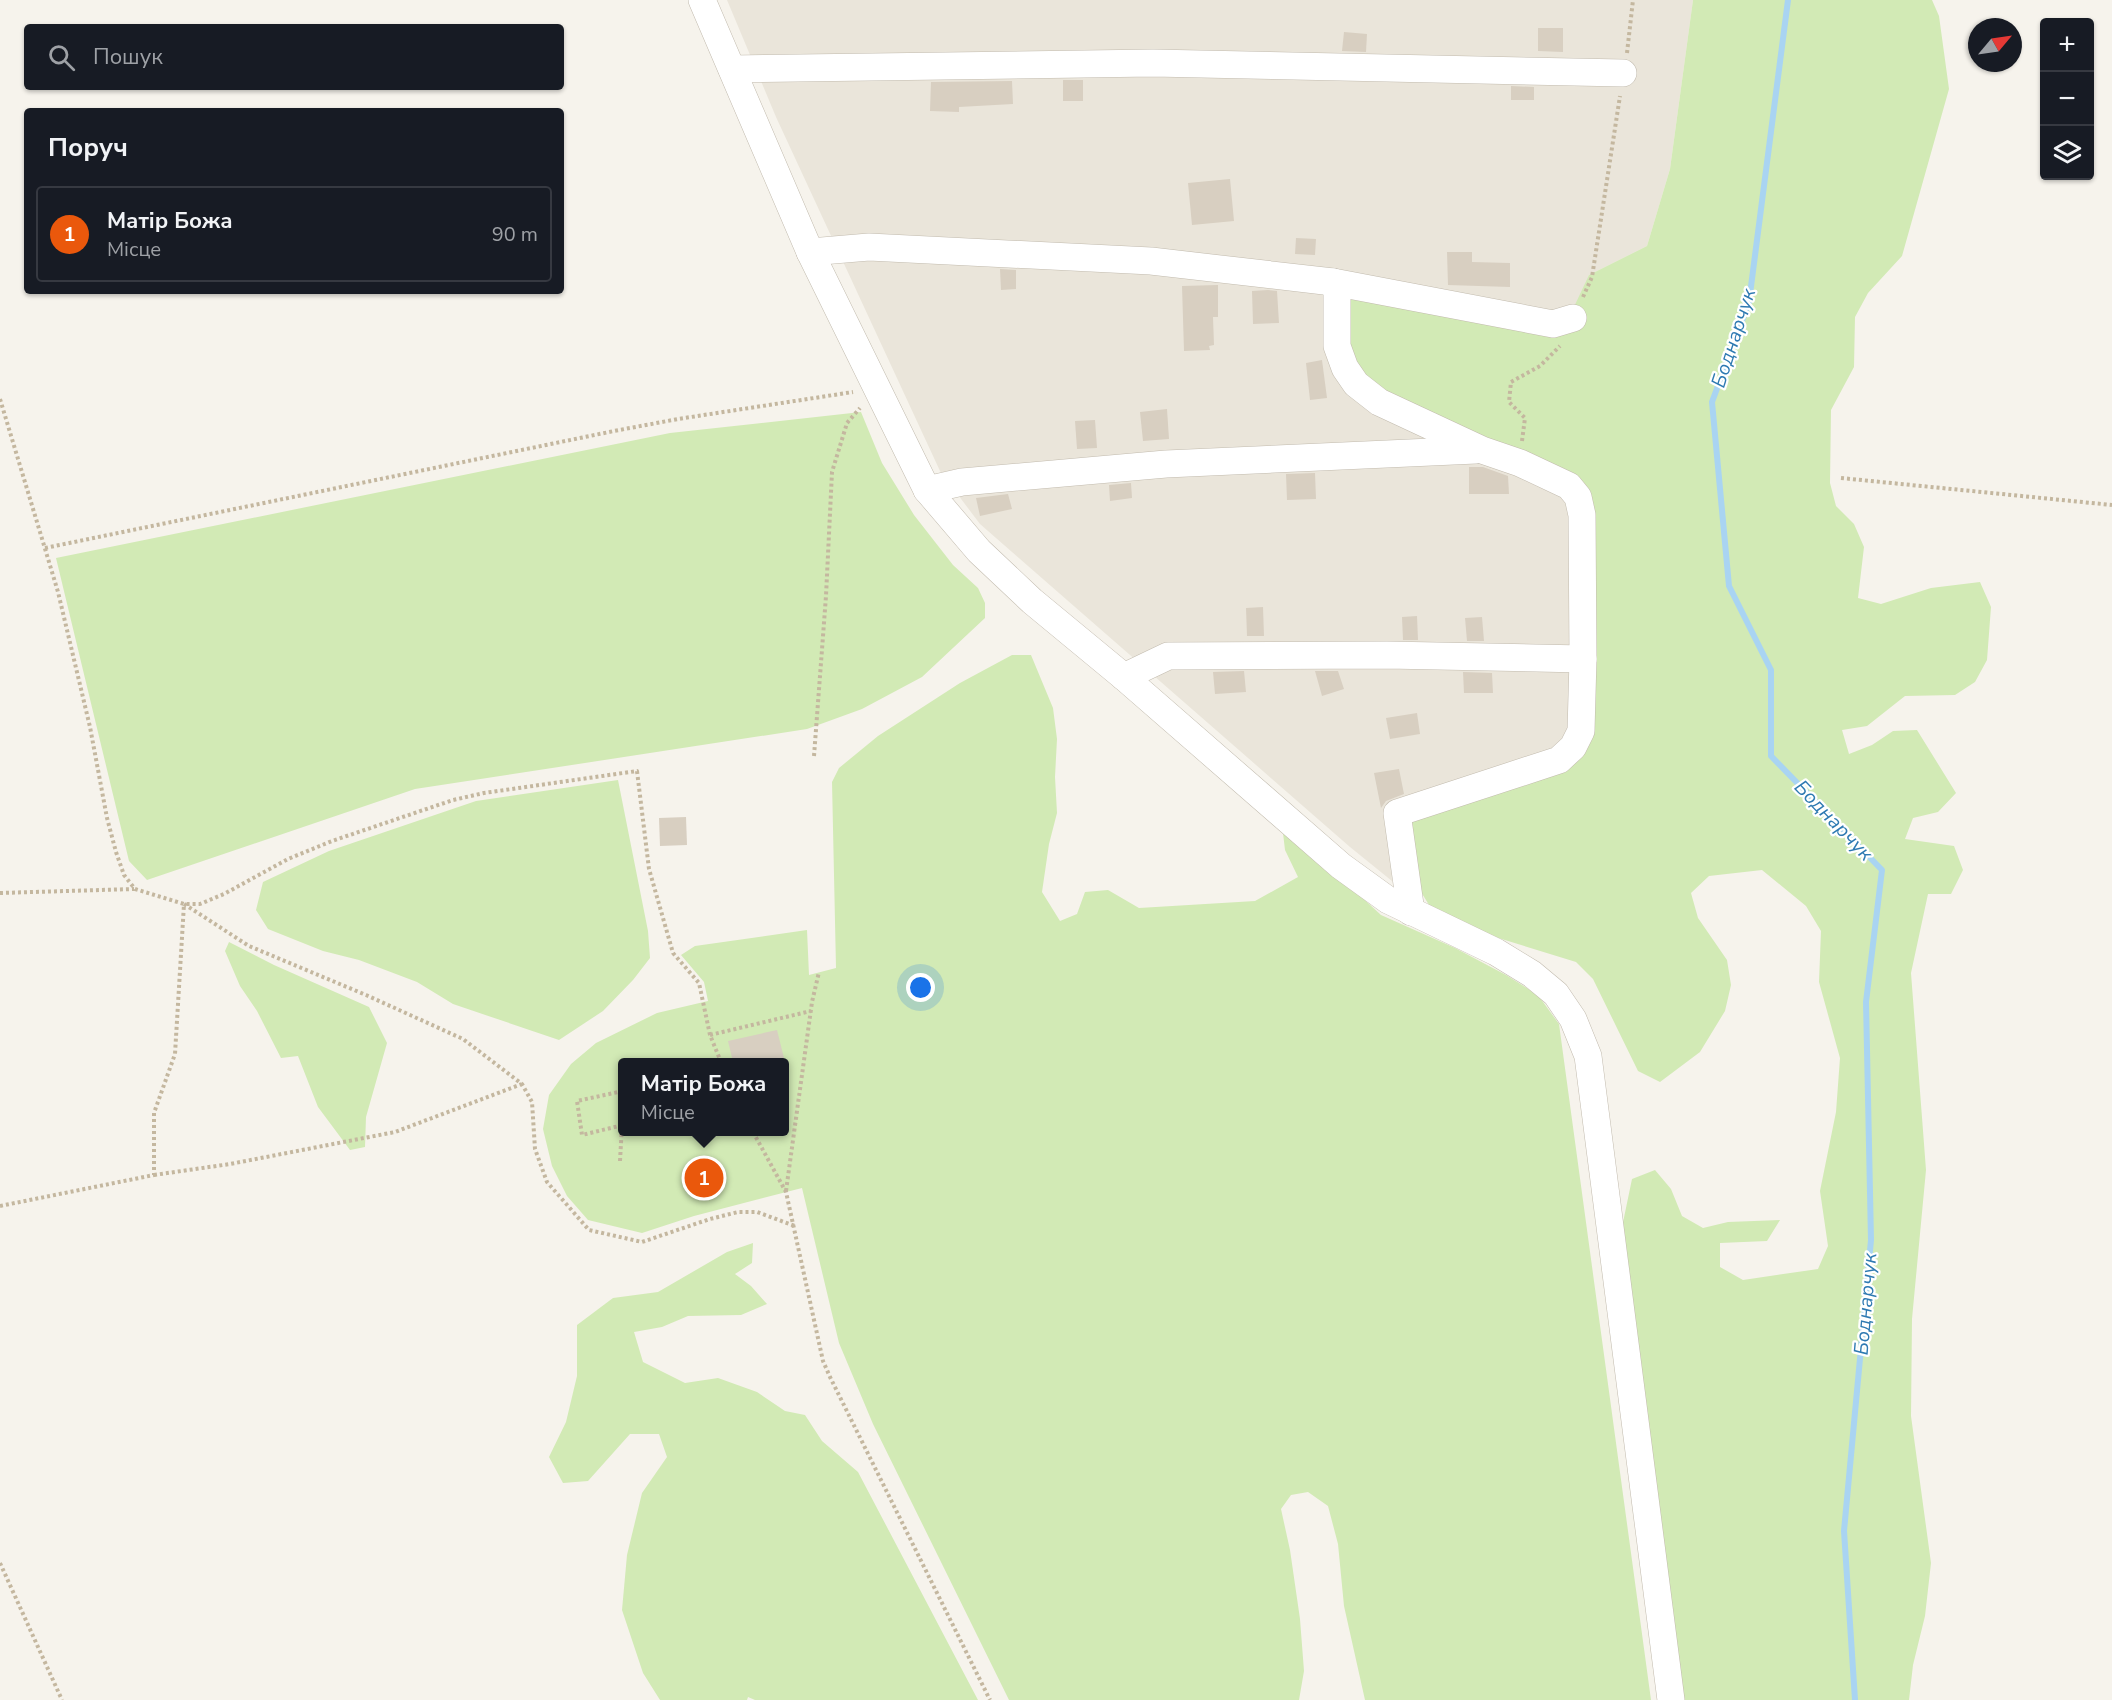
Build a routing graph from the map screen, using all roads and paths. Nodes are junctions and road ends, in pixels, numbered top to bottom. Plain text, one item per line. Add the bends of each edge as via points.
1 (702, 0) edge
2 (1633, 0) edge
3 (732, 69) junction
4 (1623, 73) junction
5 (810, 252) junction
6 (1333, 282) junction
7 (1573, 318) joint
8 (1540, 366) dead end
9 (877, 388) junction
10 (0, 399) edge
11 (1525, 418) dead end
12 (1482, 450) junction
13 (1841, 478) dead end
14 (927, 490) junction
15 (2112, 505) edge
16 (45, 548) junction
17 (1583, 659) junction
18 (1124, 677) junction
19 (814, 756) dead end
20 (135, 889) junction
21 (0, 893) edge
22 (184, 904) junction
23 (1411, 912) junction
24 (819, 972) dead end
25 (811, 1011) junction
26 (710, 1035) junction
27 (719, 1058) edge
28 (522, 1084) junction
29 (618, 1092) edge
30 (618, 1126) edge
31 (622, 1136) edge
32 (756, 1136) edge
33 (620, 1161) dead end
34 (154, 1175) junction
35 (786, 1192) junction
36 (0, 1206) edge
37 (795, 1226) junction
38 (0, 1563) edge
39 (62, 1700) edge
40 (990, 1700) edge
41 (1671, 1700) edge

1 - 3 street
2 - 4 path
3 - 4 street via 1153,63
3 - 5 street
4 - 7 path via 1592,277
5 - 6 street via 869,248 1151,261
5 - 9 street
6 - 7 street via 1553,324
6 - 12 street via 1337,292 1337,346 1356,384 1379,402
8 - 11 path via 1511,382 1509,402
9 - 14 street
9 - 16 path via 614,431
9 - 19 path via 847,423 832,472
10 - 16 path
12 - 14 street via 1166,464 962,482
12 - 17 street via 1569,486 1578,497 1582,515
13 - 15 path
14 - 18 street via 979,550 1032,601
16 - 20 path via 69,635 107,818 124,875
17 - 18 street via 1168,656
17 - 23 street via 1581,731 1573,747 1559,760 1396,813
18 - 23 street via 1341,866
20 - 21 path
20 - 22 path
22 - 26 path via 200,904 288,859 453,800 636,771 649,869 674,953 699,983
22 - 28 path via 249,946 463,1039
22 - 34 path via 174,1054 154,1113
23 - 41 street via 1496,952 1532,974 1556,994 1573,1019 1588,1056
24 - 25 path
25 - 26 path
25 - 35 path
26 - 27 path
28 - 34 path via 396,1132
28 - 37 path via 532,1102 535,1149 547,1182 590,1230 642,1242 710,1219 747,1212
29 - 30 path via 577,1101 582,1135
31 - 33 path
32 - 35 path
34 - 36 path
35 - 37 path
37 - 40 path via 830,1377
38 - 39 path

